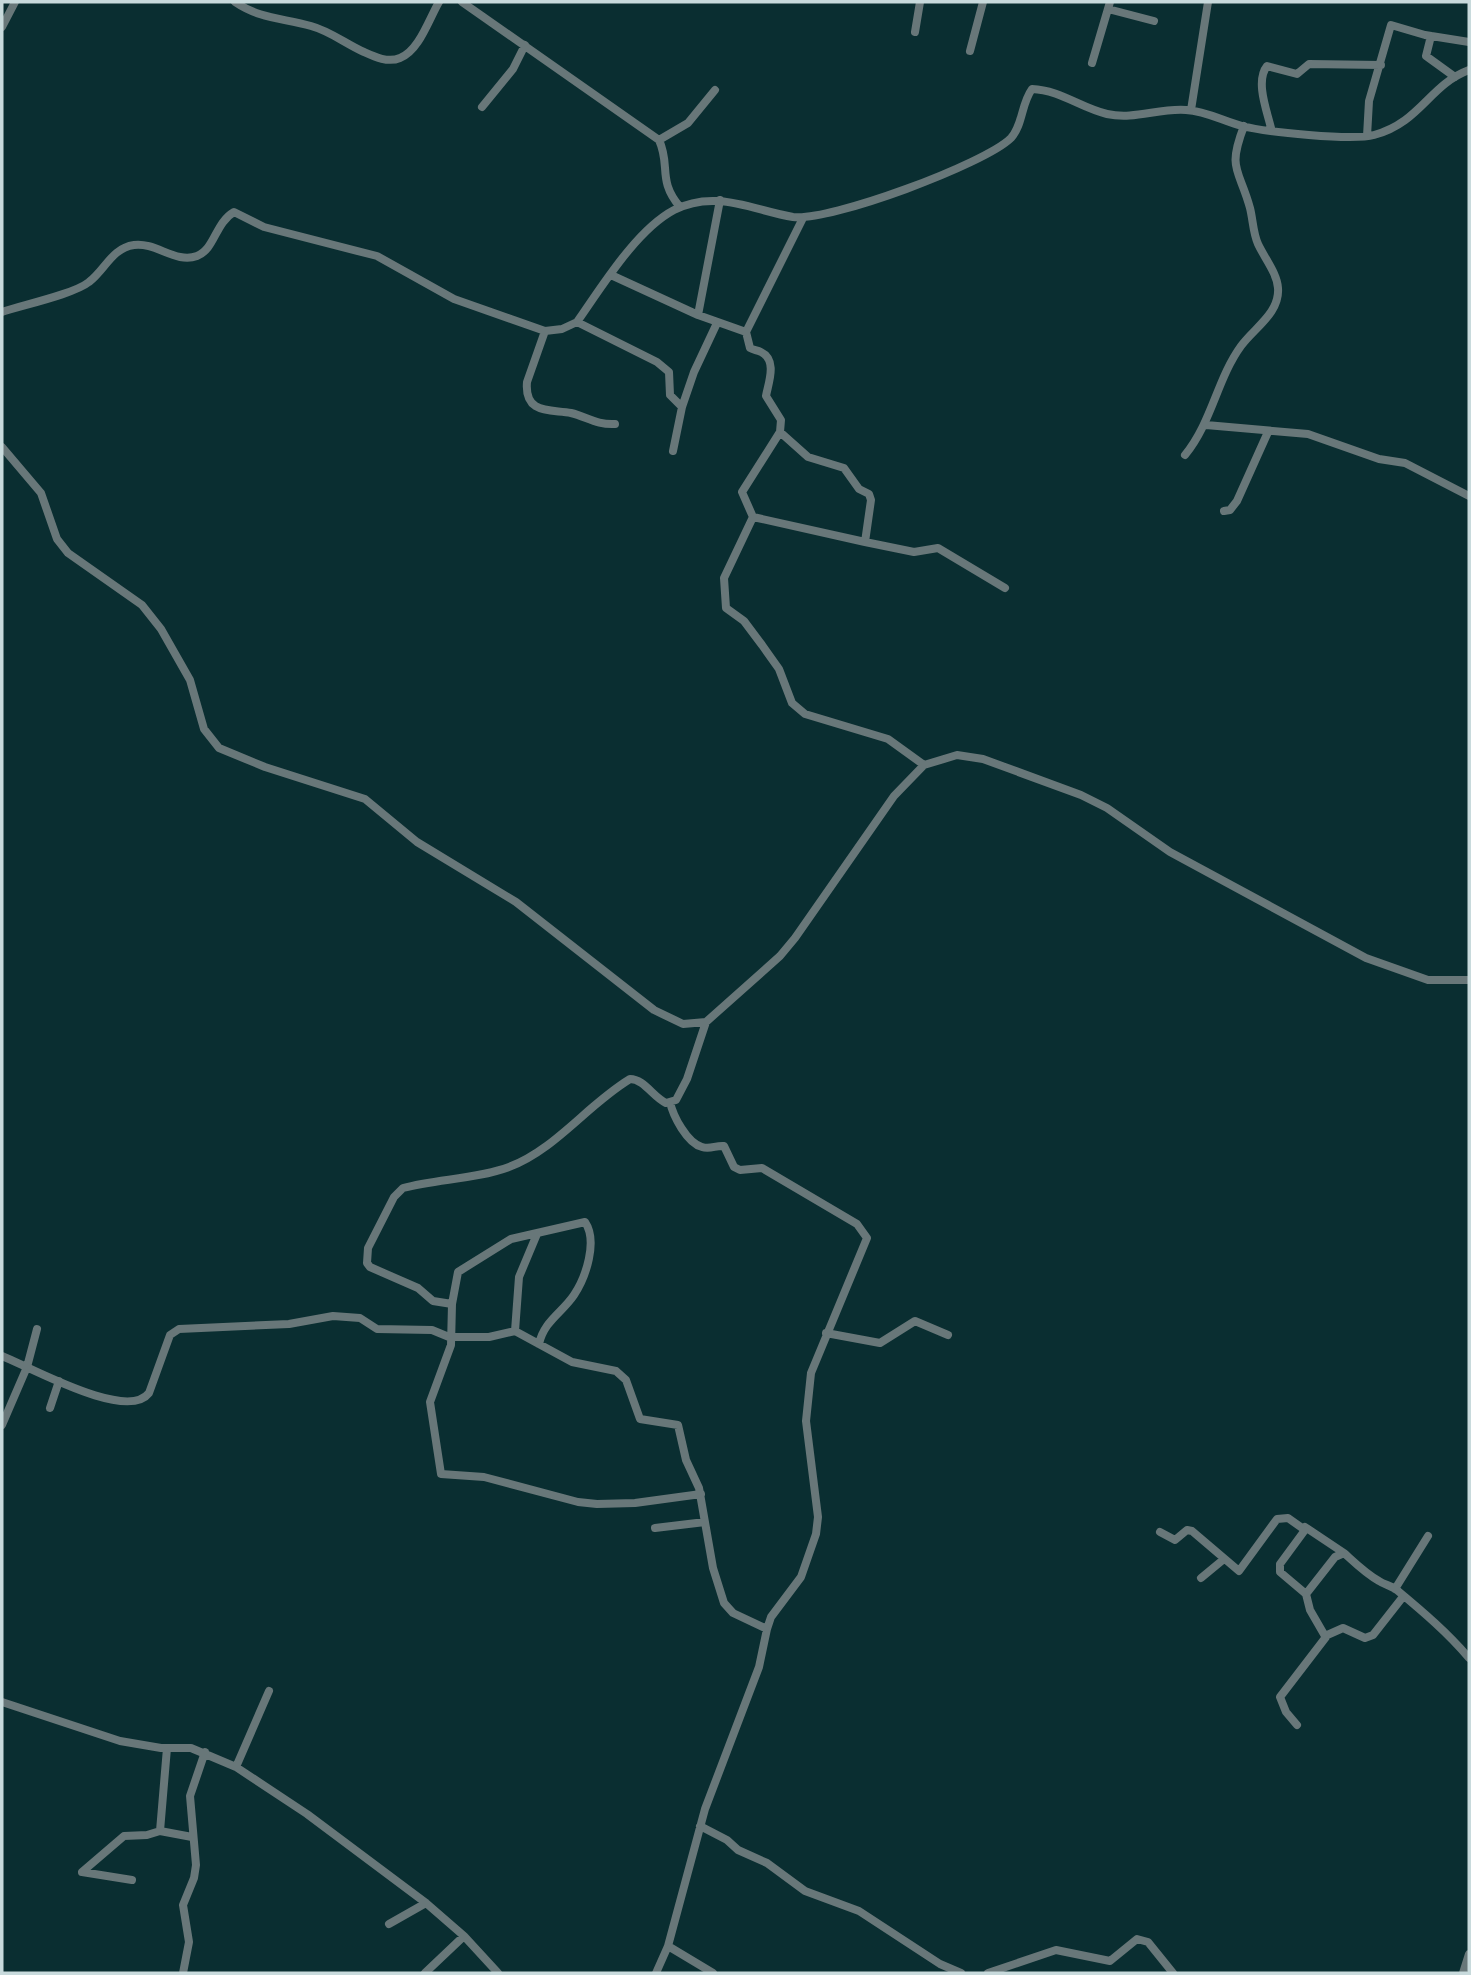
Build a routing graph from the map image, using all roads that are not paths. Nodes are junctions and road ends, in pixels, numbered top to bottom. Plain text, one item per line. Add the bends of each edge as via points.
1 (15, 2) edge
2 (235, 2) edge
3 (439, 2) edge
4 (462, 2) edge
5 (920, 2) edge
6 (983, 2) edge
7 (1208, 2) edge
8 (1109, 5) edge
9 (1154, 21) dead end
10 (2, 27) edge
11 (915, 32) dead end
12 (1431, 36) junction
13 (1469, 41) edge
14 (525, 45) junction
15 (970, 51) dead end
16 (1092, 63) dead end
17 (1381, 65) junction
18 (1469, 70) edge
19 (1455, 77) junction
20 (716, 90) dead end
21 (482, 107) dead end
22 (1191, 110) junction
23 (1244, 126) junction
24 (1271, 128) junction
25 (1367, 136) junction
26 (659, 141) junction
27 (720, 200) junction
28 (680, 207) junction
29 (803, 218) junction
30 (611, 275) junction
31 (2, 312) edge
32 (698, 315) junction
33 (576, 322) junction
34 (717, 323) junction
35 (545, 331) junction
36 (746, 332) junction
37 (682, 407) junction
38 (615, 424) dead end
39 (1206, 425) junction
40 (780, 432) junction
41 (1268, 432) junction
42 (2, 447) edge
43 (673, 451) dead end
44 (1185, 455) dead end
45 (1469, 496) edge
46 (1224, 511) dead end
47 (753, 517) junction
48 (865, 542) junction
49 (1005, 588) dead end
50 (924, 765) junction
51 (1469, 981) edge
52 (706, 1022) junction
53 (670, 1102) junction
54 (537, 1234) junction
55 (452, 1304) junction
56 (37, 1329) dead end
57 (514, 1331) junction
58 (826, 1333) junction
59 (948, 1335) dead end
60 (452, 1337) junction
61 (539, 1344) junction
62 (2, 1356) edge
63 (27, 1367) junction
64 (59, 1381) junction
65 (50, 1408) dead end
66 (2, 1424) edge
67 (701, 1494) junction
68 (705, 1522) junction
69 (1305, 1527) junction
70 (655, 1528) dead end
71 (1160, 1532) dead end
72 (1428, 1536) dead end
73 (1344, 1553) junction
74 (1224, 1559) junction
75 (1201, 1578) dead end
76 (1395, 1589) junction
77 (1306, 1594) junction
78 (1402, 1598) junction
79 (767, 1629) junction
80 (1326, 1637) junction
81 (1469, 1658) edge
82 (270, 1691) dead end
83 (2, 1702) edge
84 (1297, 1725) dead end
85 (167, 1748) junction
86 (205, 1752) junction
87 (236, 1767) junction
88 (700, 1826) junction
89 (160, 1831) junction
90 (192, 1838) junction
91 (132, 1880) dead end
92 (426, 1903) junction
93 (389, 1924) dead end
94 (464, 1936) junction
95 (668, 1946) junction
96 (1469, 1954) edge
97 (183, 1973) edge
98 (425, 1973) edge
99 (498, 1973) edge
100 (656, 1973) edge
101 (713, 1973) edge
102 (961, 1973) edge
103 (988, 1973) edge
104 (1173, 1973) edge
105 (1463, 1973) edge

1 - 10 street
2 - 3 street via 260,16 311,26 380,59 393,60 414,47
4 - 14 street
5 - 11 street
6 - 15 street
7 - 22 street
8 - 9 street
8 - 16 street
12 - 13 street
12 - 17 street via 1391,25
12 - 19 street via 1426,56
14 - 21 street via 513,69
14 - 26 street
17 - 24 street via 1309,64 1297,74 1267,66 1262,83
17 - 25 street via 1369,101
18 - 19 street
19 - 25 street via 1398,127
20 - 26 street via 688,123
22 - 23 street
22 - 29 street via 1134,118 1103,113 1045,89 1032,89 1011,138 987,152 885,195
23 - 24 street
23 - 39 street via 1235,172 1279,292 1271,312 1240,346
24 - 25 street
26 - 28 street via 667,190
27 - 28 street
27 - 29 street
27 - 32 street
28 - 30 street via 659,221
29 - 36 street
30 - 32 street
30 - 33 street
31 - 35 street via 86,285 105,262 132,245 147,245 187,259 200,255 221,221 234,212 276,230 377,256 454,299
32 - 34 street
33 - 35 street
33 - 37 street via 663,366 671,374 670,395
34 - 36 street
34 - 37 street
35 - 38 street via 527,382 532,400 548,412
36 - 40 street via 750,348 769,362 766,396 781,420
37 - 43 street
39 - 41 street
39 - 44 street
40 - 47 street via 742,492
40 - 48 street via 808,457 844,468 859,489 869,494
41 - 45 street via 1308,434 1379,459 1405,463
41 - 46 street via 1237,501
42 - 52 street via 41,493 57,539 68,553 142,605 161,629 190,680 204,729 219,748 365,799 417,842 516,902 654,1010 683,1024
47 - 48 street
47 - 50 street via 724,578 726,608 744,621 762,645 779,669 792,703 805,714 888,739
48 - 49 street via 914,552 937,548
50 - 51 street via 957,755 984,759 1081,795 1170,852 1366,958 1427,980
50 - 52 street via 865,833 795,938
52 - 53 street via 687,1079 676,1100
53 - 55 street via 661,1101 640,1081 630,1079 600,1099 564,1133 510,1166 399,1191 368,1248 367,1263 377,1272 418,1288 427,1298
53 - 58 street via 675,1119 700,1147 724,1146 734,1167 762,1168 862,1228 867,1244
54 - 55 street via 498,1246 461,1269
54 - 57 street via 519,1277
54 - 61 street via 583,1221 590,1242 578,1288 545,1327
55 - 60 street
56 - 63 street
57 - 60 street via 489,1337
57 - 61 street
58 - 59 street via 880,1343 915,1321
58 - 79 street via 811,1373 806,1421 818,1525 801,1577
60 - 64 street via 432,1330 377,1329 360,1318 340,1317 179,1329 170,1335 154,1383 143,1400 109,1400
60 - 67 street via 430,1402 441,1474 484,1477 597,1504
61 - 67 street via 572,1362 616,1371 626,1380 640,1419 677,1424
62 - 63 street
63 - 64 street
63 - 66 street
64 - 65 street
67 - 68 street
68 - 70 street
68 - 79 street via 723,1603 733,1613
69 - 73 street
69 - 74 street via 1279,1517 1238,1571
69 - 77 street via 1280,1567 1283,1577
71 - 74 street via 1175,1541 1189,1529
72 - 76 street
73 - 76 street
73 - 77 street via 1335,1557
74 - 75 street
76 - 78 street
77 - 80 street
78 - 80 street via 1370,1637 1364,1639 1343,1628
78 - 81 street via 1450,1635
79 - 88 street via 758,1667
80 - 84 street via 1280,1697
82 - 87 street
83 - 85 street via 98,1735
85 - 86 street
85 - 89 street
86 - 87 street
86 - 90 street via 190,1796
87 - 92 street
88 - 95 street
88 - 102 street via 767,1863 805,1891 859,1911
89 - 90 street
89 - 91 street via 124,1836 82,1872
90 - 97 street via 196,1866 183,1905 189,1942
92 - 93 street
92 - 94 street
94 - 98 street
94 - 99 street
95 - 100 street
95 - 101 street
96 - 105 street
103 - 104 street via 1056,1950 1110,1961 1137,1939 1148,1942

